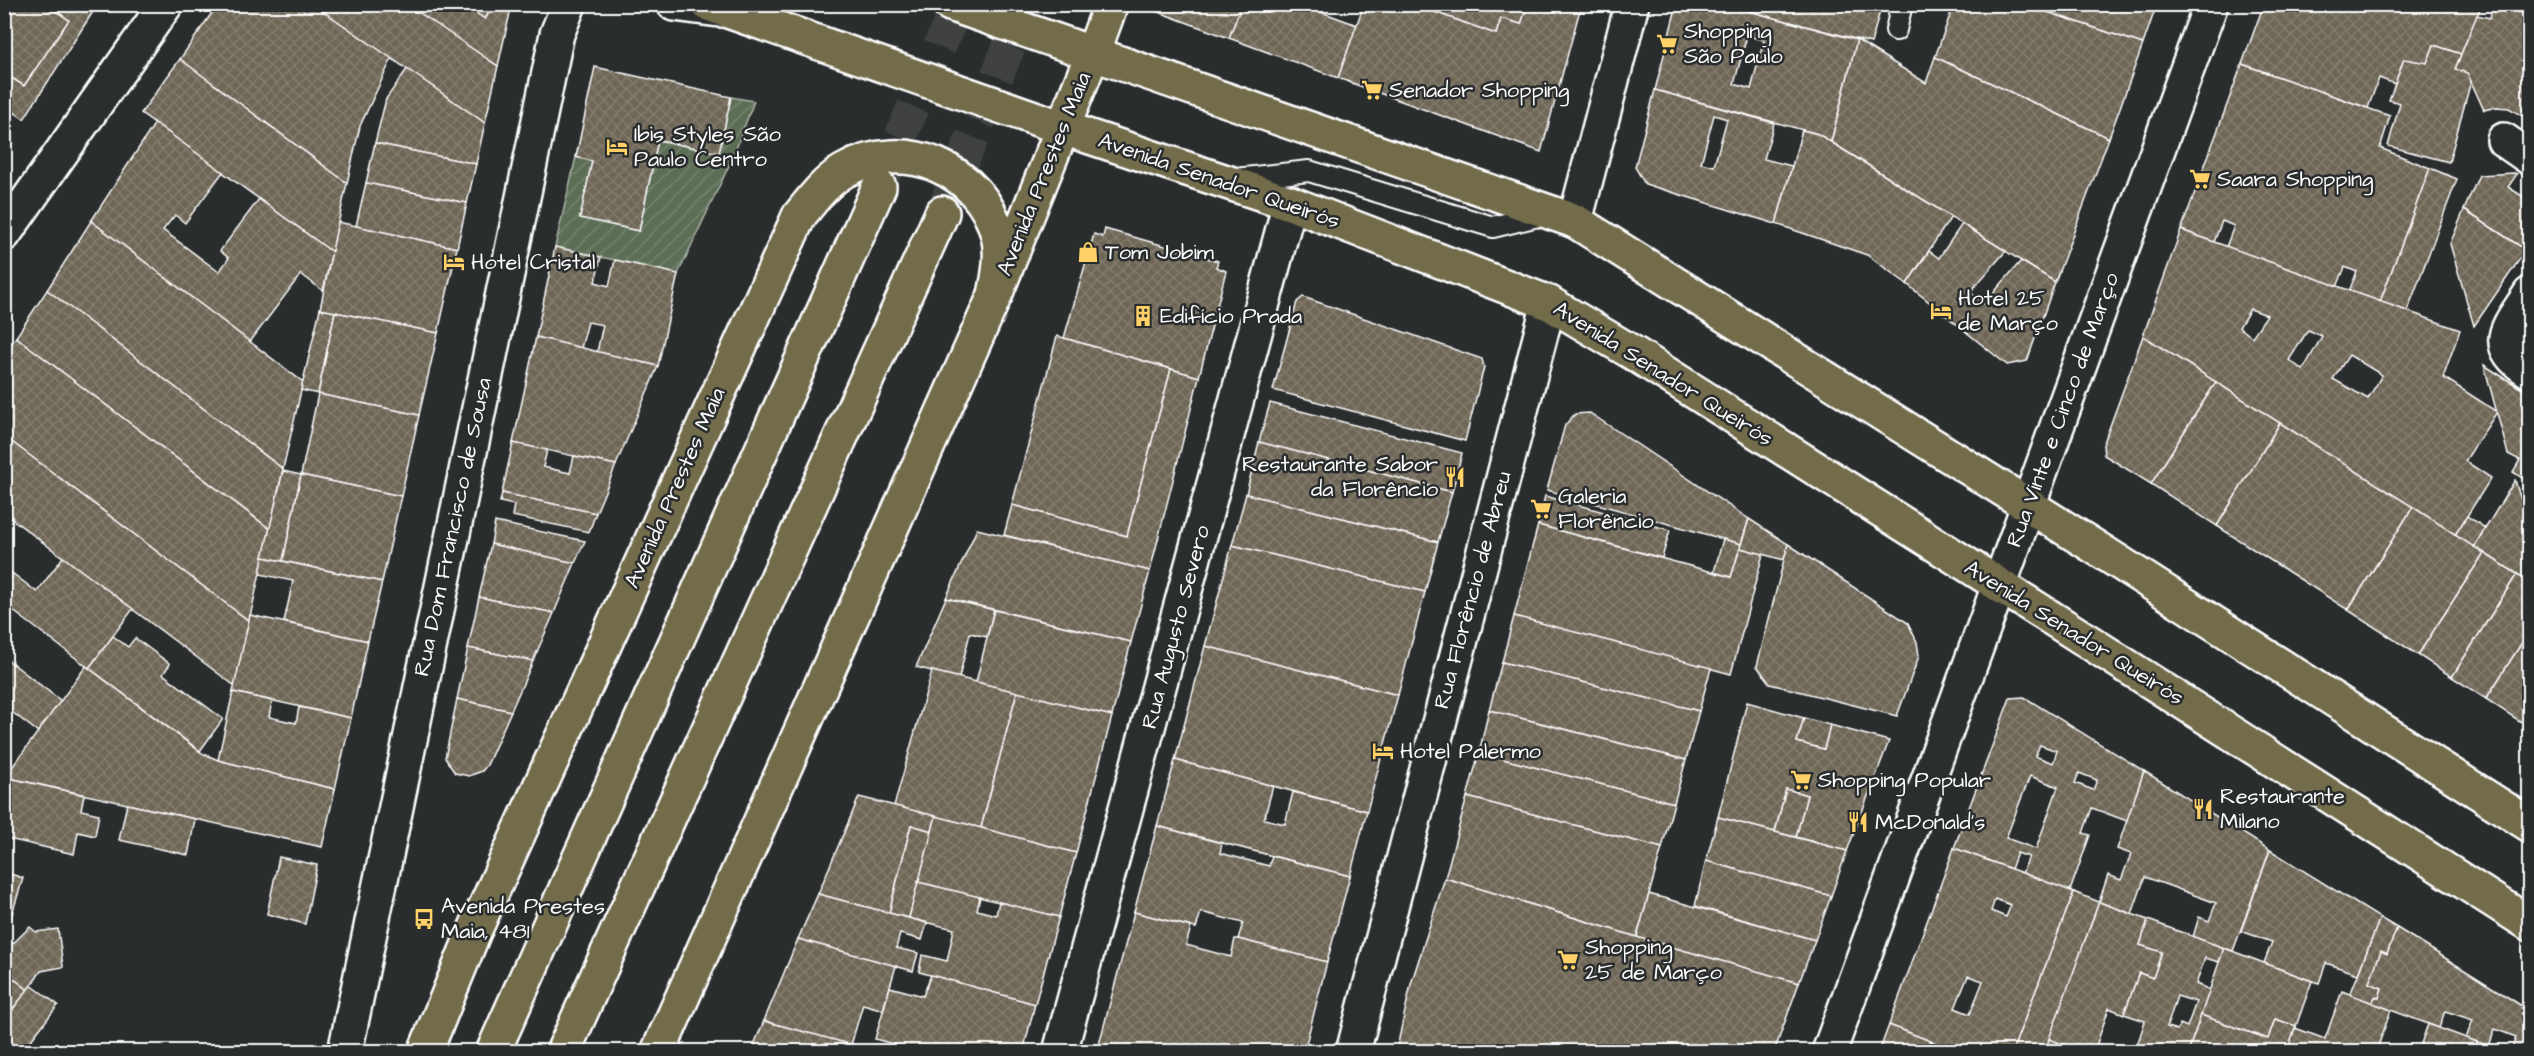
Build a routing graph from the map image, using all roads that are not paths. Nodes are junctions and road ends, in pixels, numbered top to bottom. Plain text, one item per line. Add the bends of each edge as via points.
1 (166, 4) edge
2 (569, 4) edge
3 (674, 4) edge
4 (950, 4) edge
5 (1112, 4) edge
6 (1632, 4) edge
7 (1902, 4) edge
8 (2211, 4) edge
9 (714, 7) edge
10 (1896, 30) dead end
11 (1094, 53) junction
12 (1063, 128) junction
13 (1220, 181) junction
14 (879, 187) tunnel mouth
15 (1290, 203) junction
16 (942, 213) tunnel mouth
17 (1563, 217) junction
18 (4, 234) edge
19 (2529, 294) edge
20 (995, 295) junction
21 (1549, 303) junction
22 (2529, 371) edge
23 (2028, 506) junction
24 (1999, 586) junction
25 (2529, 825) edge
26 (2529, 924) edge
27 (345, 1052) edge
28 (425, 1052) edge
29 (493, 1052) edge
30 (563, 1052) edge
31 (658, 1052) edge
32 (1060, 1052) edge
33 (1353, 1052) edge
34 (1829, 1052) edge

1 - 18 street
2 - 27 street, Rua Dom Francisco de Sousa via 554,45
3 - 9 street
4 - 11 main road
5 - 11 main road, Avenida Prestes Maia
6 - 17 street
7 - 10 lane
8 - 23 street, Rua Vinte e Cinco de Março
9 - 12 main road, Avenida Senador Queirós
11 - 12 main road, Avenida Prestes Maia
11 - 17 main road
12 - 13 main road, Avenida Senador Queirós
12 - 20 main road, Avenida Prestes Maia
13 - 15 main road, Avenida Senador Queirós
13 - 17 lane via 1309,171 1492,227
14 - 29 main road
15 - 21 main road, Avenida Senador Queirós
15 - 32 street, Rua Augusto Severo
16 - 30 main road
17 - 23 main road
19 - 22 street via 2507,330 2504,345 2512,360
20 - 28 main road, Avenida Prestes Maia via 1001,256 993,218 971,186 938,165 900,156 862,162 828,182 799,216 483,912
20 - 31 main road, Avenida Prestes Maia
21 - 24 main road, Avenida Senador Queirós
21 - 33 street, Rua Florêncio de Abreu
23 - 24 street, Rua Vinte e Cinco de Março
23 - 25 main road
24 - 26 main road, Avenida Senador Queirós
24 - 34 street, Rua Vinte e Cinco de Março

